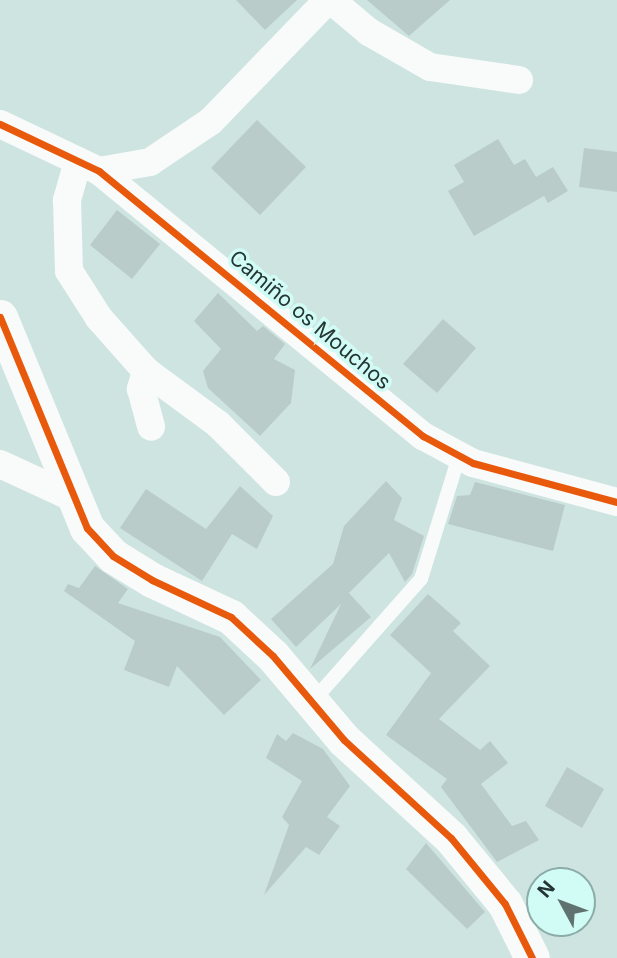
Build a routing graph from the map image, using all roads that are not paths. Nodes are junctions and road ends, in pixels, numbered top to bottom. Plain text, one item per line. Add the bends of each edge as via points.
1 (329, 0) edge
2 (519, 80) dead end
3 (0, 124) edge
4 (88, 166) junction
5 (0, 317) edge
6 (146, 371) junction
7 (151, 427) dead end
8 (459, 456) junction
9 (0, 464) edge
10 (276, 482) dead end
11 (78, 500) junction
12 (617, 502) edge
13 (310, 705) junction
14 (532, 958) edge

1 - 2 street via 430,67
1 - 4 street via 211,121 150,162
3 - 4 street, Camiño os Mouchos
4 - 6 street via 67,200 69,271 99,318
4 - 8 street, Camiño os Mouchos via 423,436
5 - 11 street
6 - 7 street via 141,388
6 - 10 street via 218,424
8 - 12 street, Camiño os Mouchos
8 - 13 lane via 421,579
9 - 11 street
11 - 13 street via 87,528 113,556 231,617
13 - 14 street via 451,838 505,904

